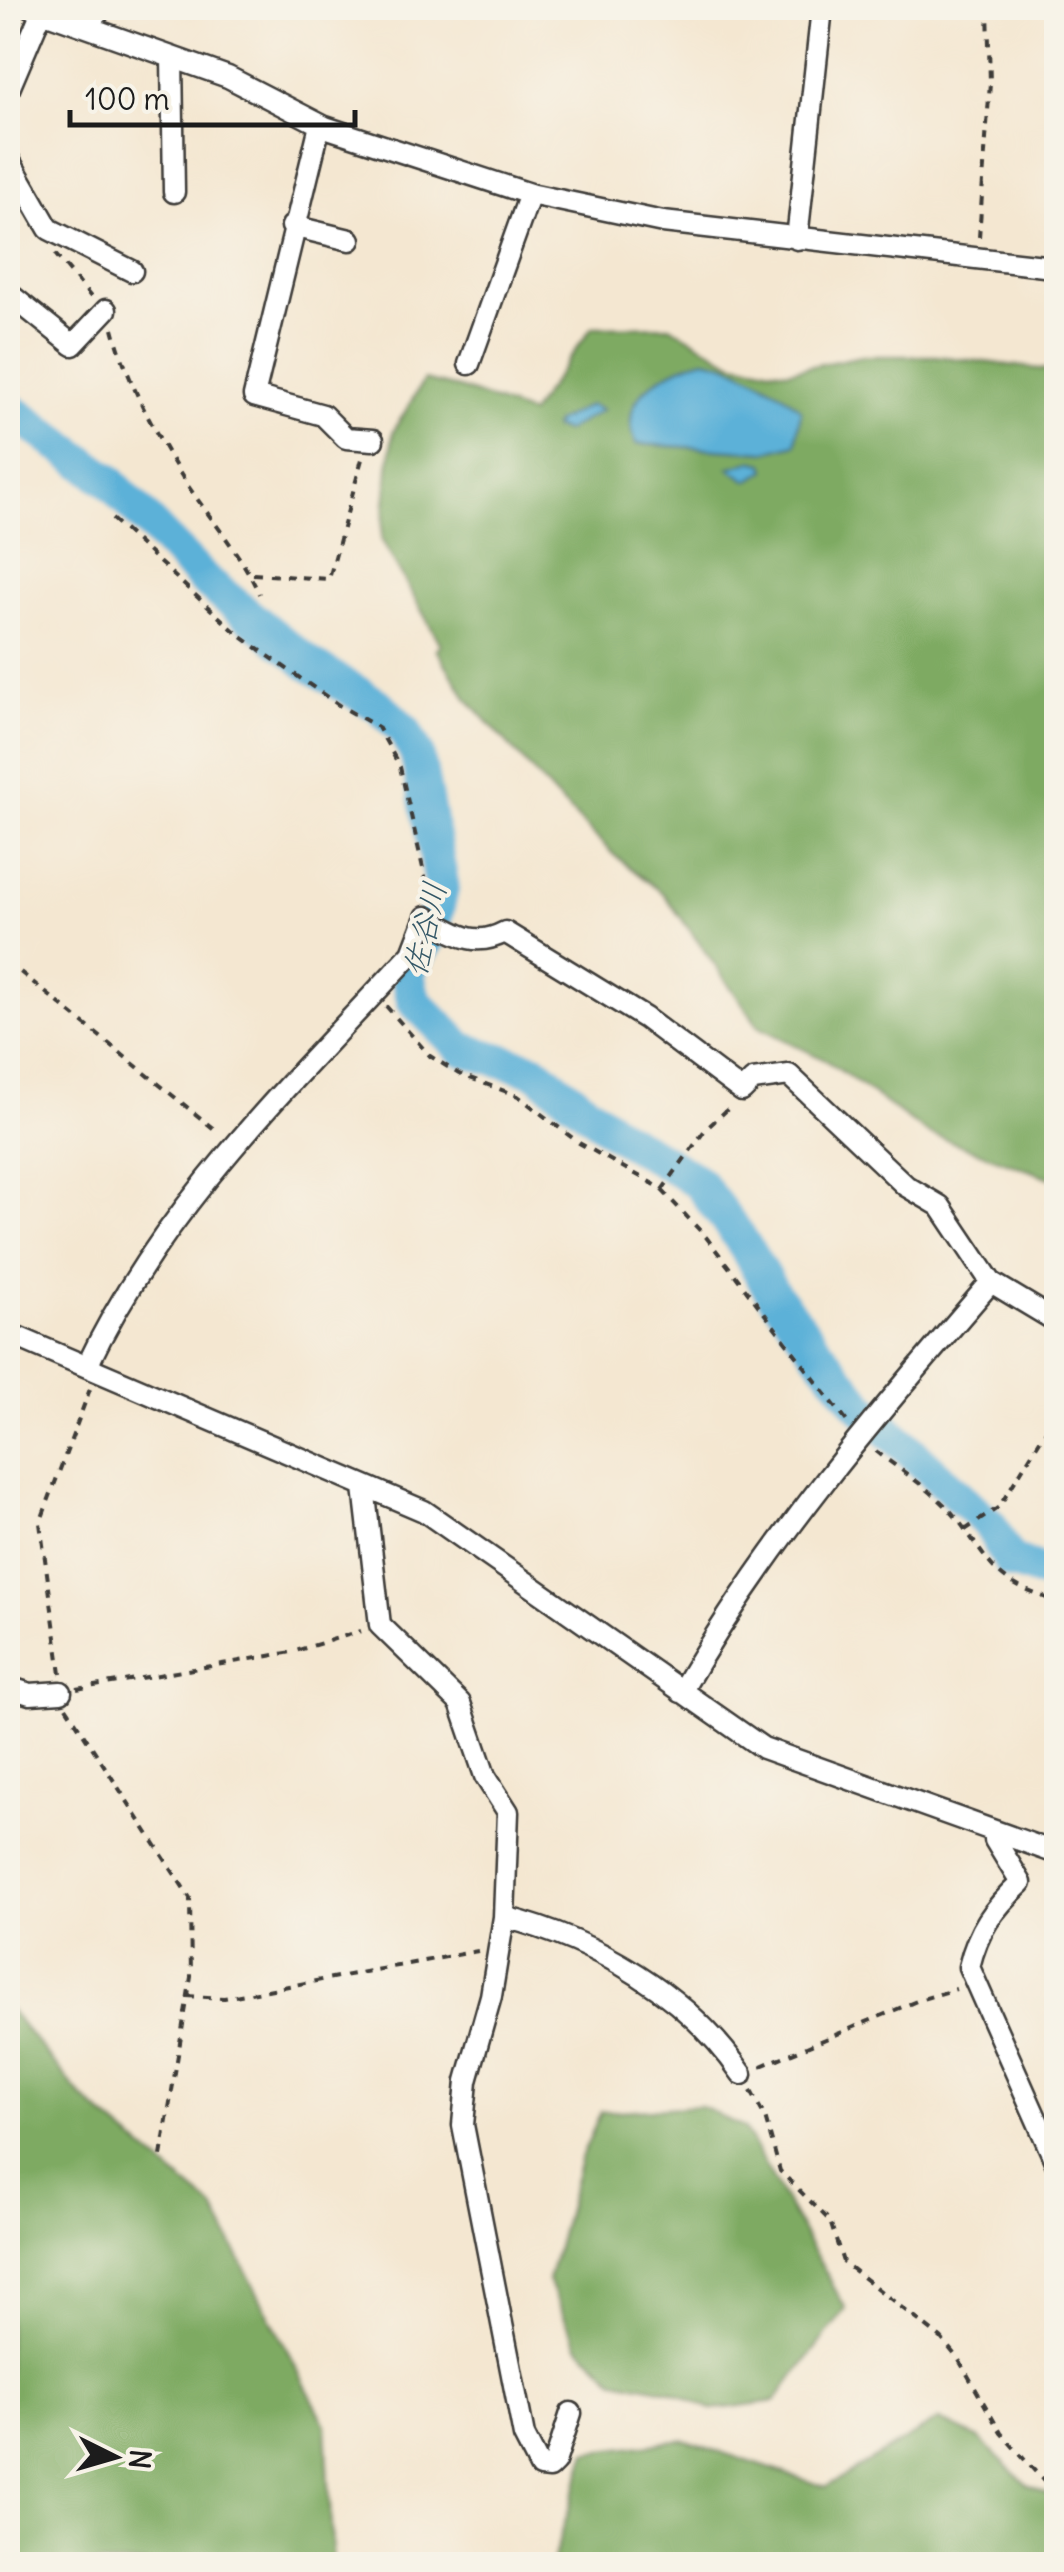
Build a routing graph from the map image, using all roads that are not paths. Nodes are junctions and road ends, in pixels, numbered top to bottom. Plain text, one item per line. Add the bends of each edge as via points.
1 (103, 8) edge
2 (822, 8) edge
3 (38, 9) edge
4 (84, 26) junction
5 (172, 57) junction
6 (8, 91) edge
7 (320, 125) junction
8 (8, 158) edge
9 (174, 192) dead end
10 (530, 194) junction
11 (292, 226) junction
12 (797, 238) junction
13 (350, 240) dead end
14 (1056, 264) edge
15 (132, 271) dead end
16 (8, 293) edge
17 (106, 310) road end
18 (469, 364) dead end
19 (368, 440) road end
20 (992, 1282) junction
21 (1056, 1321) edge
22 (8, 1333) edge
23 (92, 1368) junction
24 (364, 1487) junction
25 (8, 1687) edge
26 (60, 1692) road end
27 (682, 1692) junction
28 (995, 1831) junction
29 (1056, 1854) edge
30 (504, 1917) junction
31 (742, 2074) road end
32 (1056, 2163) edge
33 (570, 2412) dead end

1 - 4 street
2 - 12 street
3 - 4 street
3 - 6 street
4 - 5 street
5 - 7 street via 228,77
5 - 9 street
7 - 10 street
7 - 11 street
8 - 15 street via 49,229
10 - 12 street via 663,222
10 - 18 street
11 - 13 street
11 - 19 street via 254,396 323,415 346,438
12 - 14 street
16 - 17 street via 73,345
20 - 21 street
20 - 23 street via 940,1206 906,1186 789,1075 752,1080 742,1091 644,1018 505,932 470,942 426,917 412,953 177,1214
20 - 27 street via 858,1436 730,1608
22 - 23 street
23 - 24 street
24 - 27 street via 424,1511
24 - 30 street via 380,1626 460,1703 485,1776 508,1812
25 - 26 street
27 - 28 street via 762,1748
28 - 29 street
28 - 32 street via 1021,1883 978,1934 969,1967
30 - 31 street via 638,1974 718,2038
30 - 33 street via 463,2125 524,2436 540,2467 555,2462

